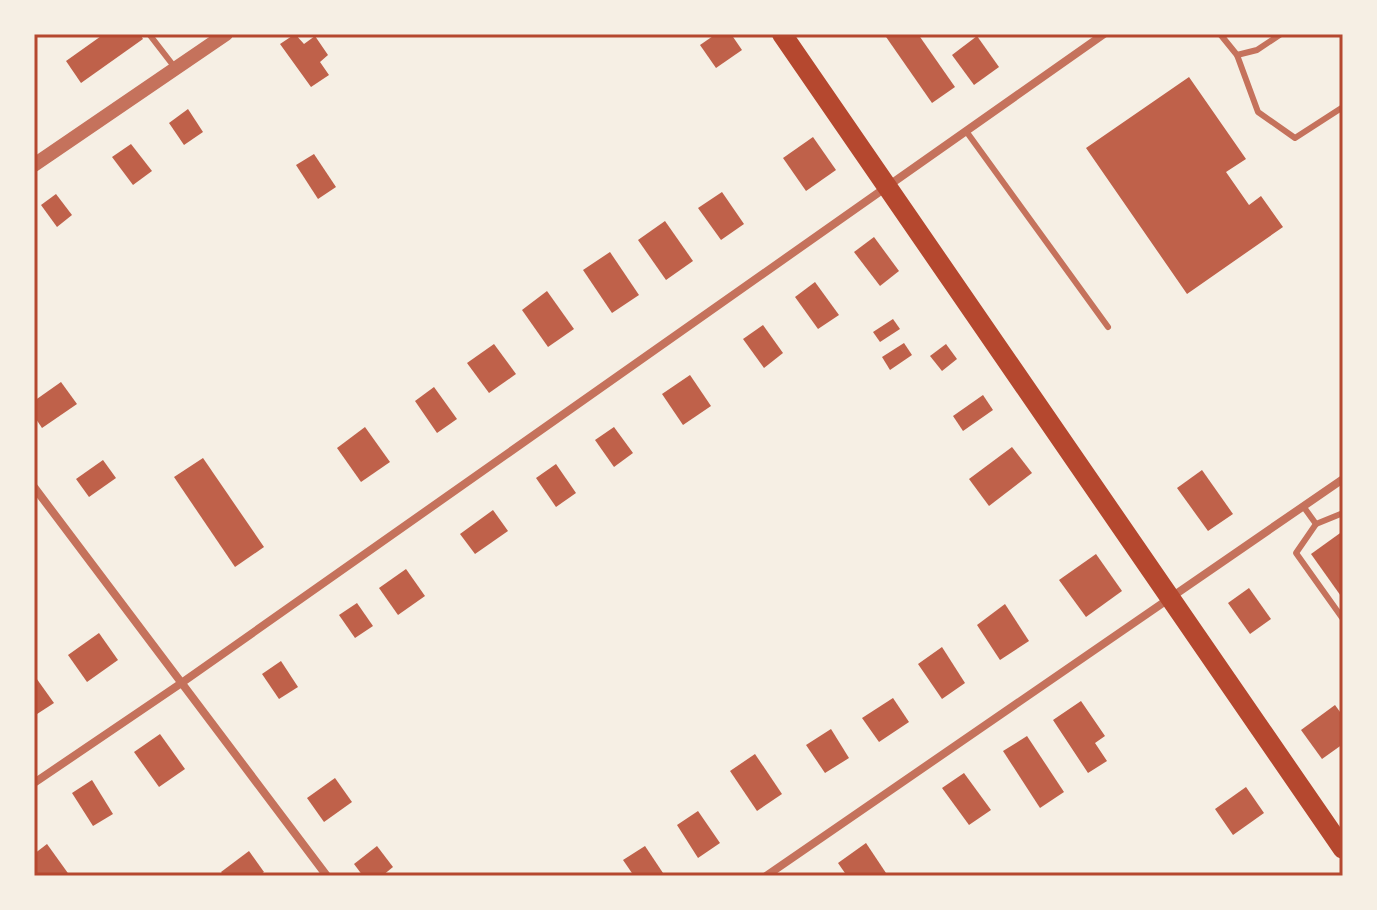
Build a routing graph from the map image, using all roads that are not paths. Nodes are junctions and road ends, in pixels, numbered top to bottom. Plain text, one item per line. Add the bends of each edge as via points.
1 (149, 34) edge
2 (226, 34) edge
3 (782, 34) edge
4 (1104, 34) edge
5 (1220, 34) edge
6 (1281, 34) edge
7 (1237, 55) junction
8 (176, 69) junction
9 (1343, 107) edge
10 (966, 131) junction
11 (34, 165) edge
12 (887, 187) junction
13 (1108, 327) dead end
14 (1343, 479) edge
15 (34, 487) edge
16 (1303, 506) junction
17 (1343, 513) edge
18 (1316, 524) junction
19 (1169, 598) junction
20 (1343, 619) edge
21 (180, 684) junction
22 (34, 783) edge
23 (1343, 849) edge
24 (327, 876) edge
25 (766, 876) edge

1 - 8 lane
2 - 8 street
3 - 12 highway
4 - 10 street
5 - 7 lane
6 - 7 lane via 1257,50
7 - 9 lane via 1258,112 1295,138
8 - 11 street
10 - 12 street
10 - 13 lane
12 - 19 highway
12 - 21 street
14 - 16 street
15 - 21 street
16 - 18 lane
16 - 19 street
17 - 18 lane
18 - 20 lane via 1296,553
19 - 23 highway
19 - 25 street
21 - 22 street
21 - 24 street

